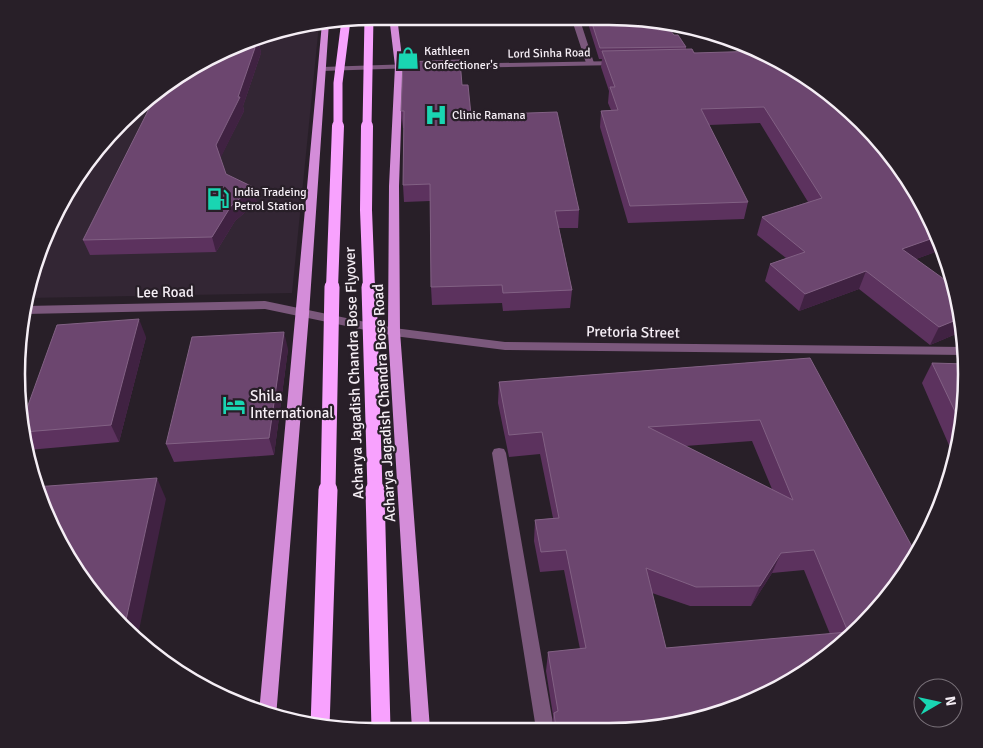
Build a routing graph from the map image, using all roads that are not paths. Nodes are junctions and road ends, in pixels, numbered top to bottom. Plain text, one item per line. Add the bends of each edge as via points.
1 (369, 25) edge
2 (394, 25) edge
3 (578, 25) edge
4 (345, 27) edge
5 (326, 28) edge
6 (630, 62) edge
7 (590, 63) junction
8 (399, 66) junction
9 (418, 66) edge
10 (436, 66) edge
11 (322, 69) junction
12 (31, 310) edge
13 (303, 314) junction
14 (394, 332) junction
15 (957, 351) edge
16 (498, 454) dead end
17 (269, 706) edge
18 (320, 719) edge
19 (381, 723) edge
20 (421, 723) edge
21 (544, 723) edge

1 - 19 highway, Acharya Jagadish Chandra Bose Flyover, bridge via 366,210
2 - 8 main road, Acharya Jagadish Chandra Bose Road
3 - 7 street
4 - 18 highway, Acharya Jagadish Chandra Bose Flyover, bridge via 338,83
5 - 11 main road
6 - 7 street, Lord Sinha Road
7 - 10 street, Lord Sinha Road
8 - 9 street
8 - 11 street
8 - 14 main road, Acharya Jagadish Chandra Bose Road via 394,186
11 - 13 main road
12 - 13 street, Lee Road via 264,305
13 - 14 street, Pretoria Street
13 - 17 main road
14 - 15 street, Pretoria Street via 505,346
14 - 20 main road, Acharya Jagadish Chandra Bose Road
16 - 21 street

